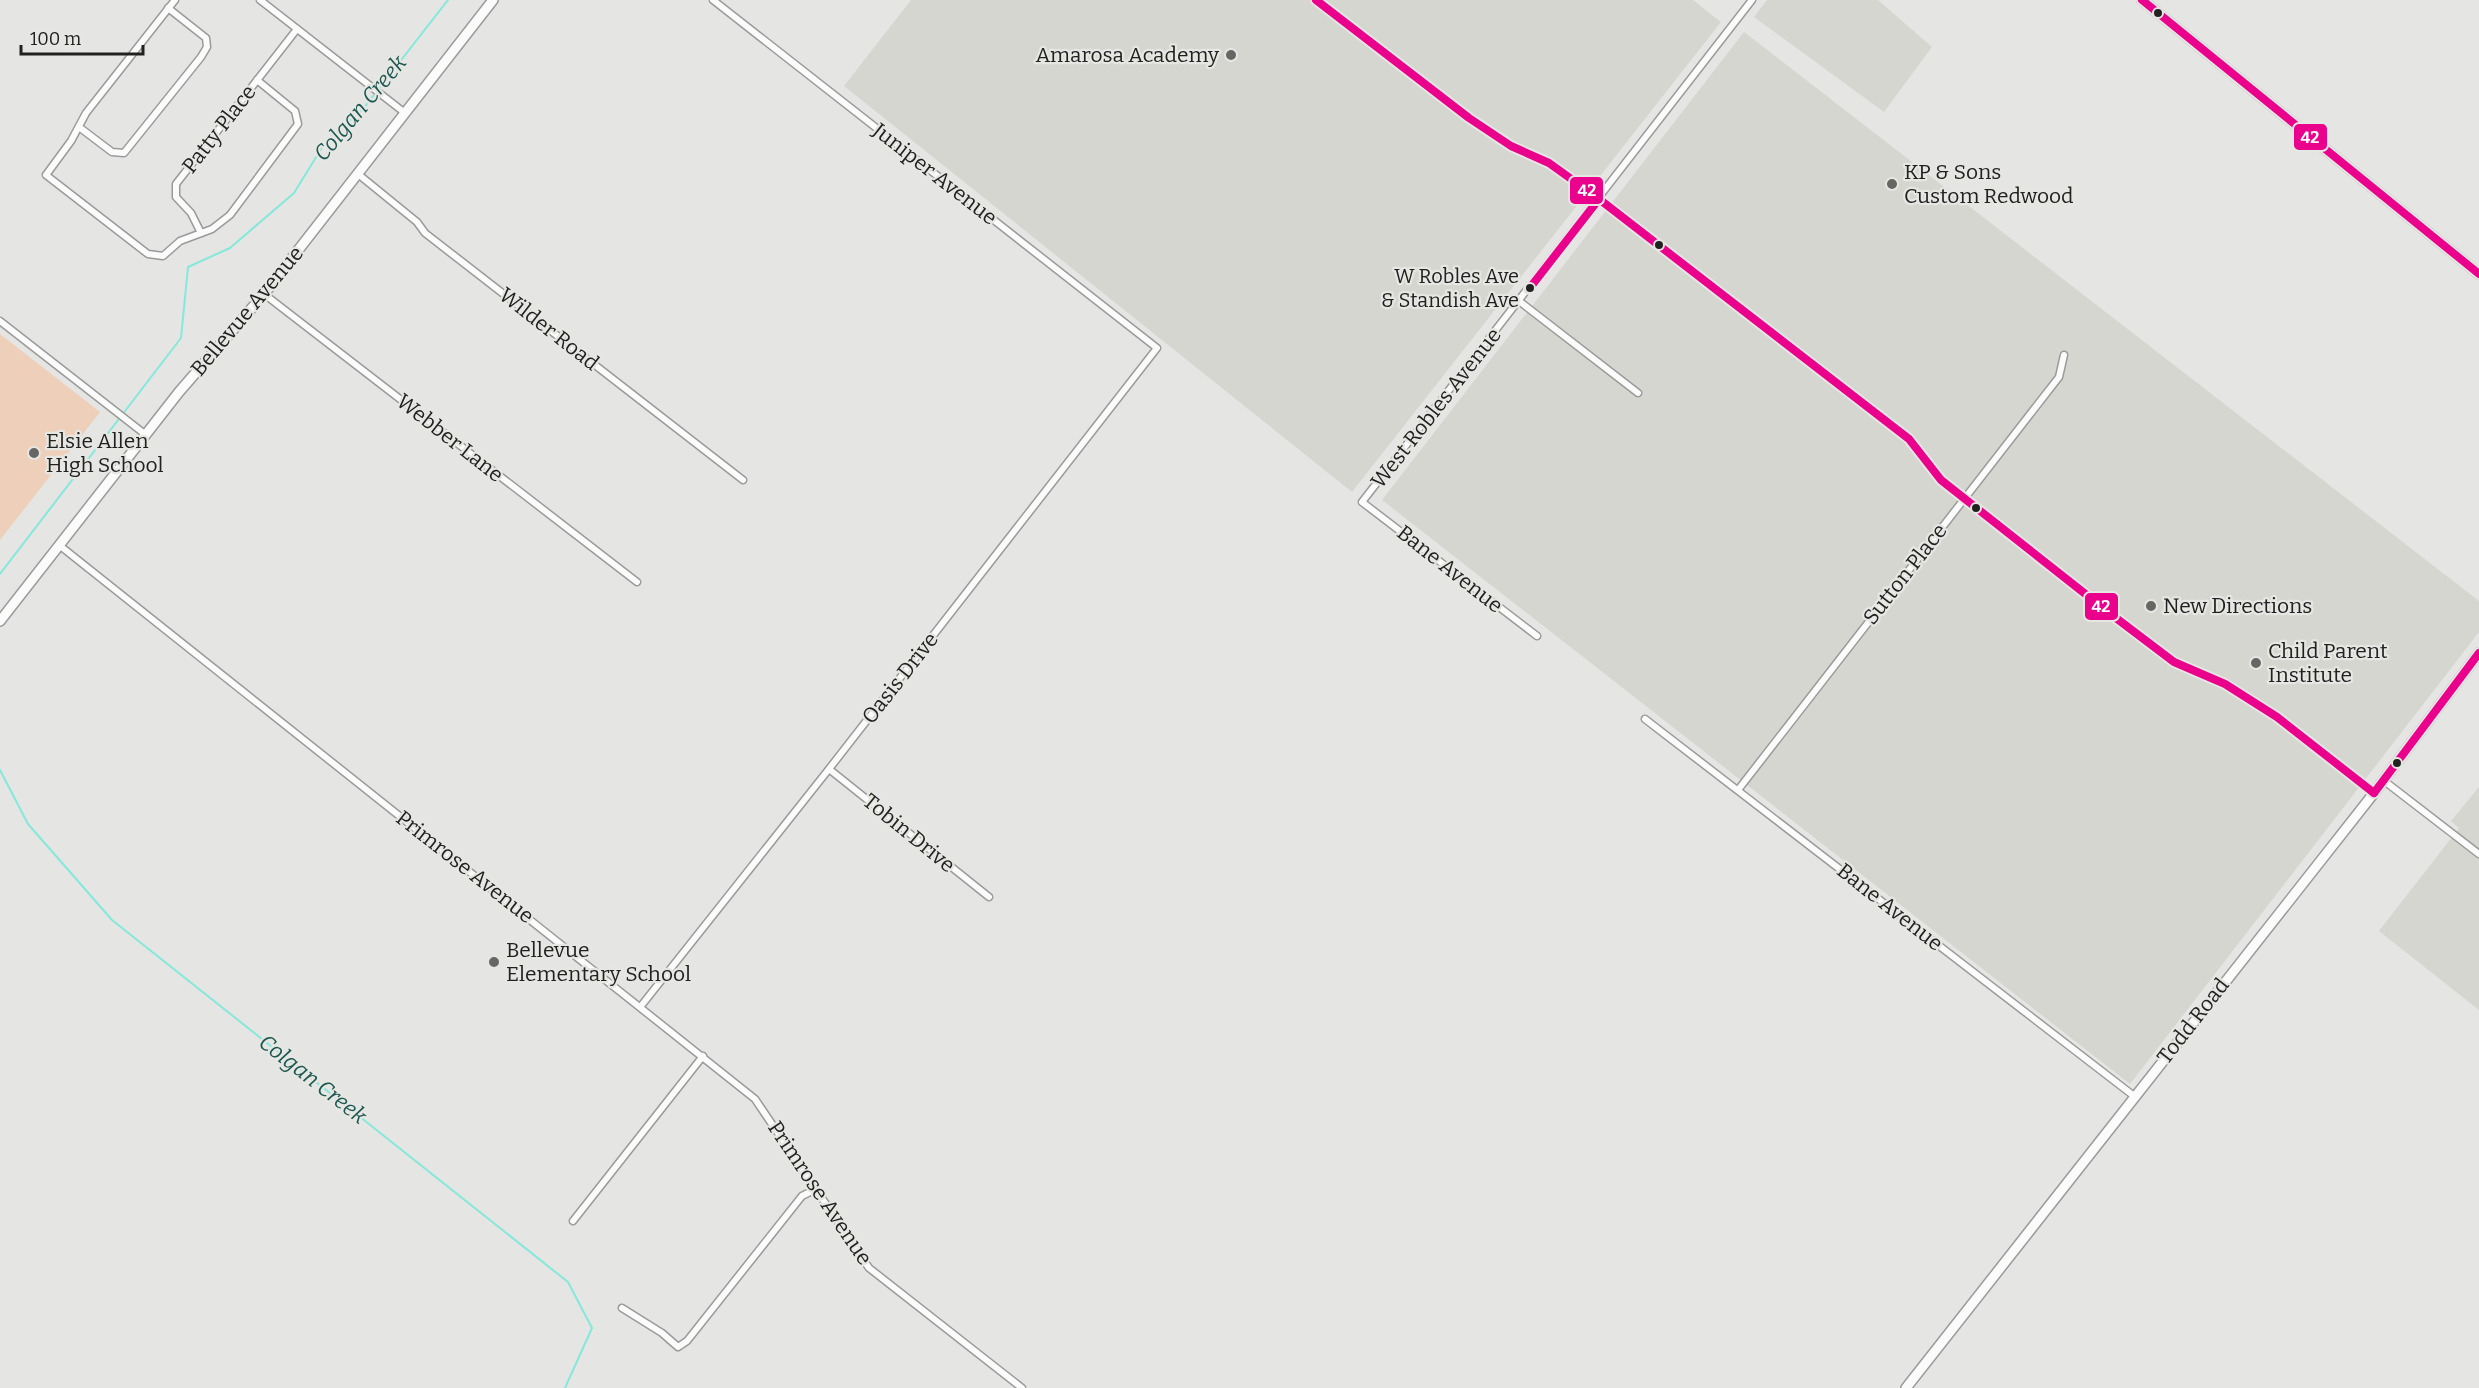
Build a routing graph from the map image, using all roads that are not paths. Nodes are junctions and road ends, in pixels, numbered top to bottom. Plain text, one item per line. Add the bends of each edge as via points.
1 (175, 0) edge
2 (260, 0) edge
3 (494, 0) edge
4 (714, 0) edge
5 (1316, 0) edge
6 (1752, 0) edge
7 (2142, 0) edge
8 (168, 9) junction
9 (297, 29) junction
10 (257, 80) junction
11 (405, 112) junction
12 (79, 127) junction
13 (358, 174) junction
14 (1599, 199) junction
15 (201, 233) junction
16 (2479, 274) edge
17 (264, 294) junction
18 (1520, 302) junction
19 (0, 321) edge
20 (1156, 348) joint
21 (2064, 355) dead end
22 (1638, 393) dead end
23 (146, 435) junction
24 (743, 480) dead end
25 (1964, 499) junction
26 (1362, 502) joint
27 (59, 545) junction
28 (637, 582) dead end
29 (0, 621) edge
30 (1537, 636) dead end
31 (2479, 652) edge
32 (1645, 719) dead end
33 (829, 769) junction
34 (2383, 780) junction
35 (1738, 790) junction
36 (2374, 793) junction
37 (2479, 854) edge
38 (989, 897) dead end
39 (641, 1006) junction
40 (703, 1056) junction
41 (2134, 1096) junction
42 (816, 1189) junction
43 (573, 1221) dead end
44 (622, 1308) dead end
45 (1018, 1387) edge
46 (1906, 1388) edge

1 - 8 street
2 - 9 street
3 - 11 street, Bellevue Avenue
4 - 20 street, Juniper Avenue
5 - 14 street via 1469,118 1511,146 1549,163
6 - 14 street, West Robles Avenue
7 - 16 street
8 - 12 street
8 - 12 street via 206,38 207,47 201,57 124,153 112,152
9 - 10 street, Patty Place
9 - 11 street
10 - 15 street, Patty Place via 176,184 176,197 191,213
10 - 15 street via 295,111 298,124 230,215 218,226
11 - 13 street, Bellevue Avenue
12 - 15 street via 46,175 152,256 163,256 180,242
13 - 17 street, Bellevue Avenue
13 - 24 street, Wilder Road via 425,233
14 - 18 street, West Robles Avenue
14 - 25 street via 1909,439 1941,480
17 - 23 street, Bellevue Avenue
17 - 28 street, Webber Lane
18 - 22 street
18 - 26 street, West Robles Avenue
19 - 23 street
20 - 33 street, Oasis Drive
21 - 25 street, Sutton Place via 2059,377
23 - 27 street, Bellevue Avenue
25 - 35 street, Sutton Place
25 - 36 street via 2174,662 2225,684 2277,717
26 - 30 street, Bane Avenue
27 - 29 street, Bellevue Avenue
27 - 39 street, Primrose Avenue
31 - 34 street, Todd Road
32 - 35 street, Bane Avenue
33 - 38 street, Tobin Drive
33 - 39 street, Oasis Drive
34 - 36 street, Todd Road
34 - 37 street
35 - 41 street, Bane Avenue
36 - 41 street, Todd Road
39 - 40 street, Primrose Avenue
40 - 42 street, Primrose Avenue via 755,1099
40 - 43 street
41 - 46 street, Todd Road
42 - 44 street via 802,1196 732,1287 678,1347
42 - 45 street, Primrose Avenue via 869,1268

